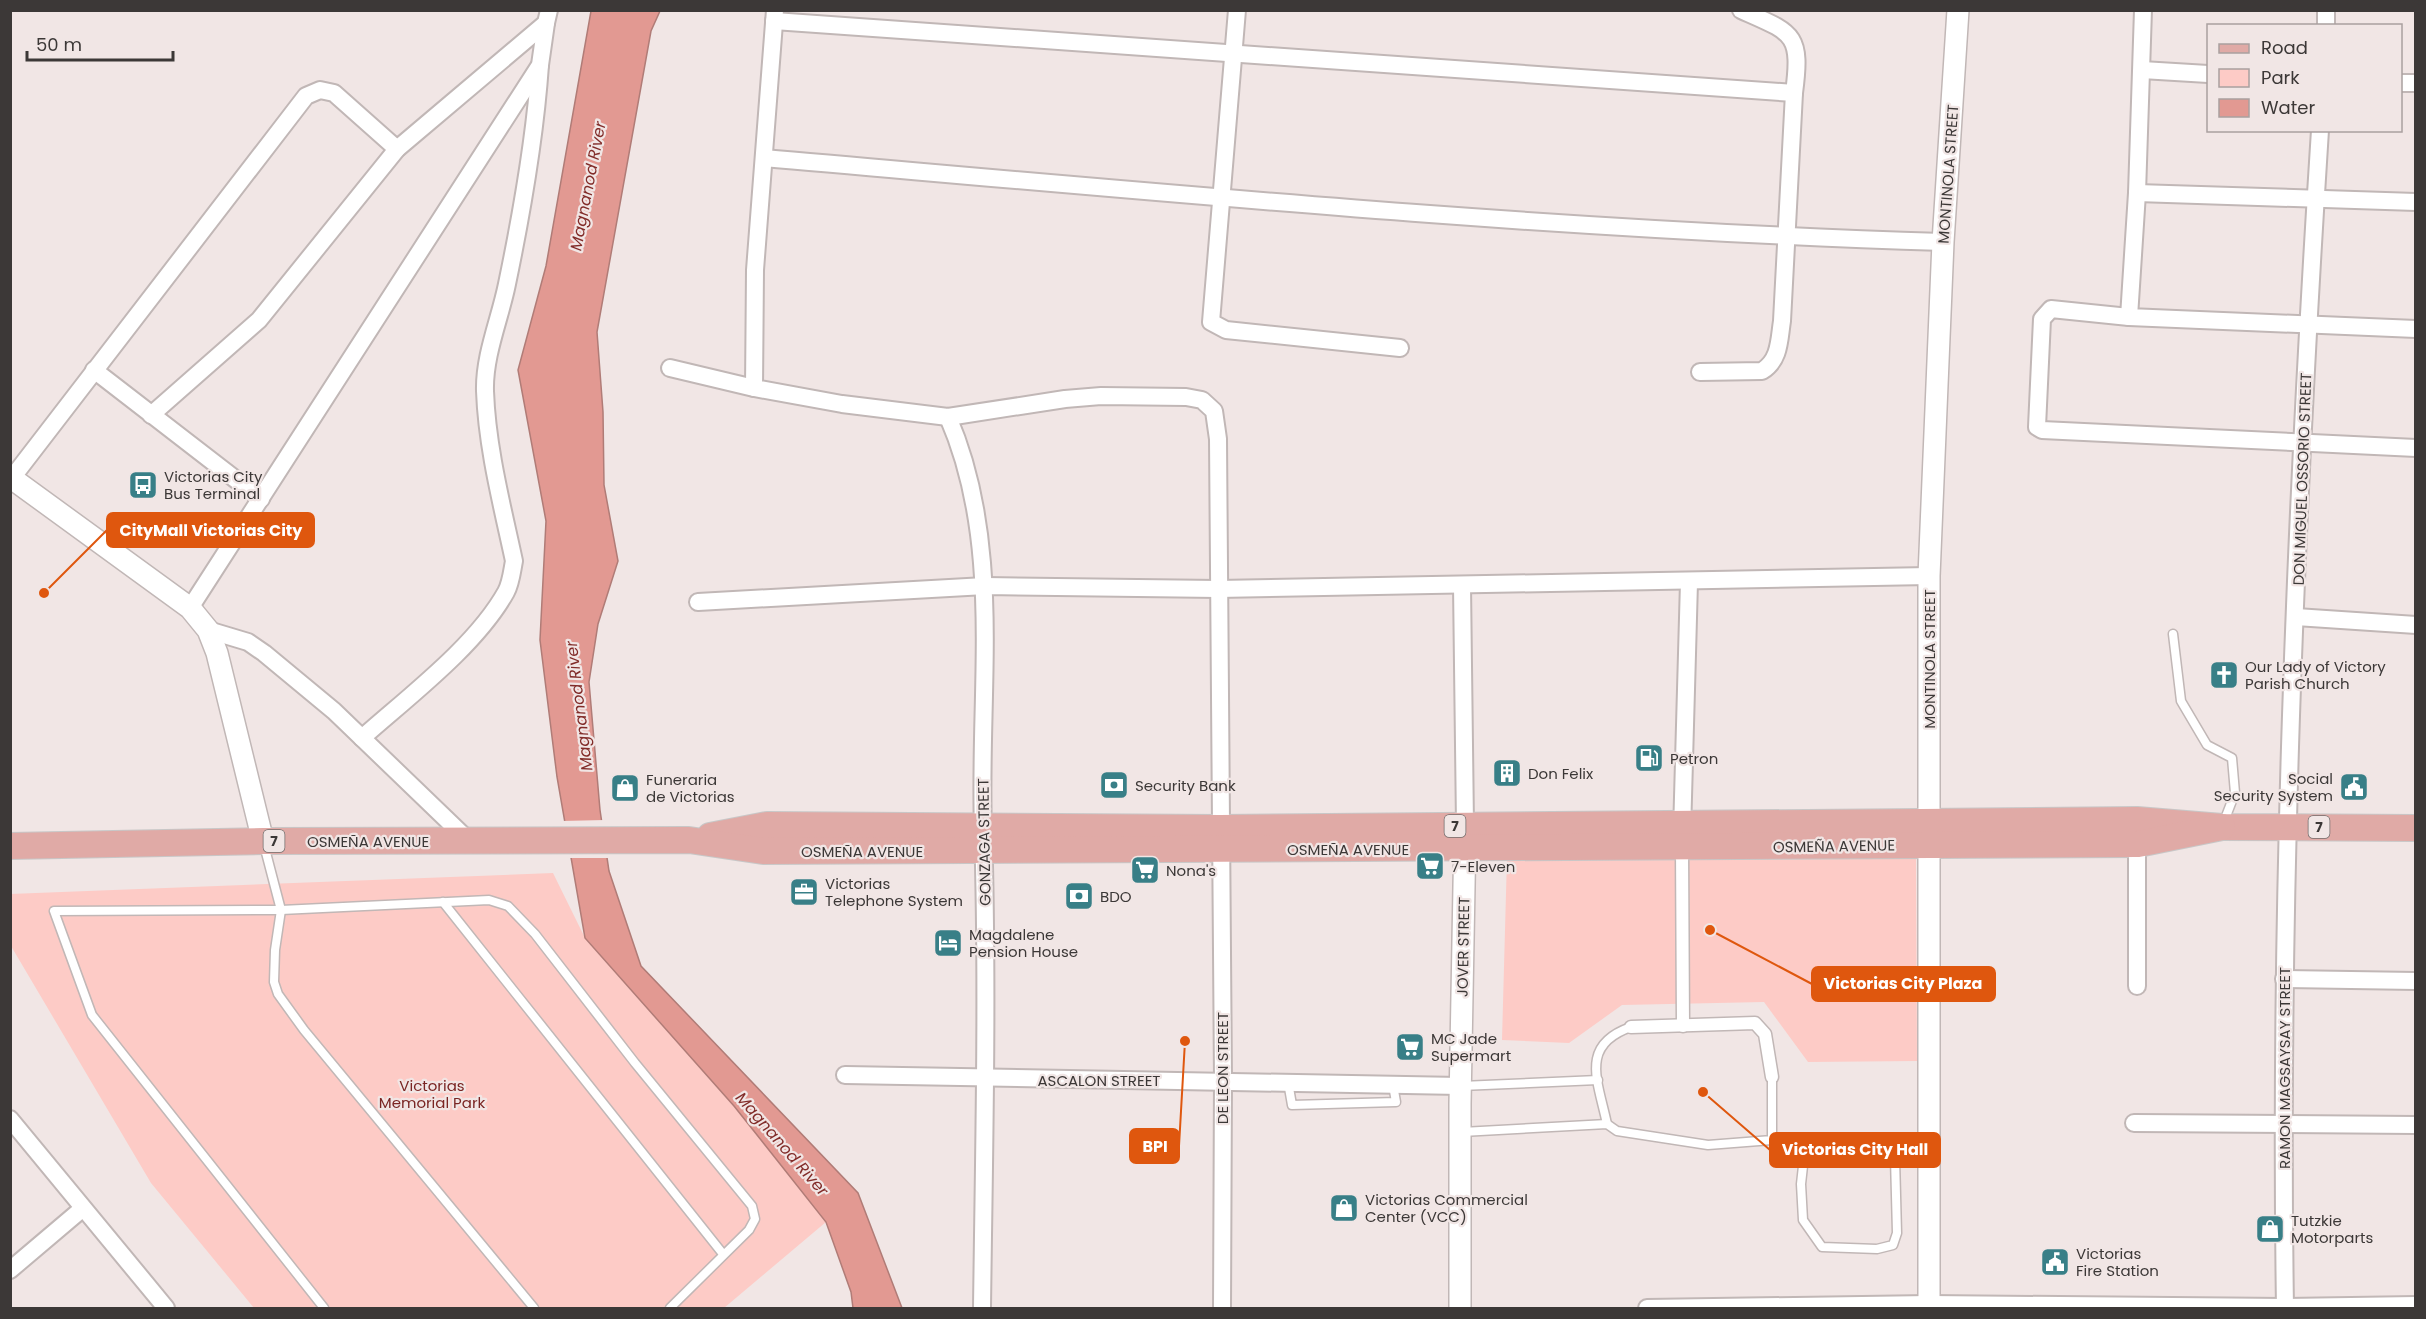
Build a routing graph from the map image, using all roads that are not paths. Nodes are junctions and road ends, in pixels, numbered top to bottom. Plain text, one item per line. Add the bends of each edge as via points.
1 (1237, 10) edge
2 (1741, 10) edge
3 (1958, 10) edge
4 (2143, 10) edge
5 (774, 16) edge
6 (548, 17) edge
7 (1234, 53) junction
8 (540, 64) junction
9 (2142, 70) junction
10 (2207, 74) edge
11 (1794, 93) junction
12 (2320, 132) edge
13 (397, 149) junction
14 (764, 158) junction
15 (2137, 193) junction
16 (1222, 198) junction
17 (2316, 198) junction
18 (2415, 202) edge
19 (1787, 237) junction
20 (1943, 242) junction
21 (2128, 317) junction
22 (2309, 324) junction
23 (2415, 329) edge
24 (1400, 348) dead end
25 (670, 368) dead end
26 (94, 370) junction
27 (1700, 372) dead end
28 (754, 388) junction
29 (150, 415) junction
30 (948, 417) junction
31 (2302, 444) junction
32 (2415, 448) edge
33 (11, 477) edge
34 (261, 499) junction
35 (1929, 576) junction
36 (1689, 582) junction
37 (1462, 585) junction
38 (985, 586) junction
39 (1218, 589) junction
40 (698, 602) dead end
41 (190, 608) junction
42 (2296, 617) junction
43 (2415, 625) edge
44 (208, 630) junction
45 (2173, 634) dead end
46 (362, 738) junction
47 (2222, 827) junction
48 (2286, 827) junction
49 (2415, 828) edge
50 (2137, 832) junction
51 (1928, 834) junction
52 (1682, 836) junction
53 (1465, 837) junction
54 (984, 839) junction
55 (1220, 839) junction
56 (263, 841) junction
57 (469, 841) junction
58 (10, 846) edge
59 (443, 902) junction
60 (281, 910) junction
61 (2284, 979) junction
62 (2415, 981) edge
63 (2137, 986) dead end
64 (1683, 1026) junction
65 (1631, 1027) joint
66 (845, 1075) dead end
67 (1772, 1077) joint
68 (985, 1079) junction
69 (1223, 1080) junction
70 (1598, 1080) junction
71 (1288, 1082) junction
72 (1393, 1085) junction
73 (1460, 1086) junction
74 (10, 1119) edge
75 (2134, 1123) dead end
76 (1607, 1124) junction
77 (2283, 1125) junction
78 (2415, 1125) edge
79 (1460, 1132) junction
80 (1928, 1155) junction
81 (1895, 1158) junction
82 (82, 1209) junction
83 (723, 1254) junction
84 (10, 1270) edge
85 (2415, 1305) edge
86 (1929, 1306) edge
87 (166, 1308) edge
88 (324, 1308) edge
89 (534, 1308) edge
90 (670, 1308) edge
91 (982, 1308) edge
92 (1222, 1308) edge
93 (1460, 1308) edge
94 (1647, 1308) edge
95 (2285, 1308) edge

1 - 7 street
2 - 11 street via 1781,28 1794,41 1798,61
3 - 20 street, MONTINOLA STREET
4 - 9 street
5 - 7 street
5 - 14 street
6 - 8 street
6 - 13 street
7 - 11 street
7 - 16 street
8 - 34 street
8 - 46 street via 525,190 485,389 490,445 514,561 511,578 493,612 455,654
9 - 10 street
9 - 15 street
11 - 19 street
12 - 17 street, DON MIGUEL OSSORIO STREET
13 - 26 street via 334,93 320,90 306,96
13 - 29 street via 259,320
14 - 16 street
14 - 28 street via 755,270
15 - 17 street
15 - 21 street
16 - 19 street
16 - 24 street via 1211,321 1226,330
17 - 18 street
17 - 22 street, DON MIGUEL OSSORIO STREET
19 - 20 street
19 - 27 street via 1779,345 1769,367 1762,371
20 - 35 street, MONTINOLA STREET
21 - 22 street
21 - 31 street via 2051,309 2045,314 2037,427
22 - 23 street
22 - 31 street, DON MIGUEL OSSORIO STREET
25 - 28 street, DE LEON STREET
26 - 29 street
26 - 33 street
28 - 30 street, DE LEON STREET
29 - 34 street
30 - 38 street, GONZAGA STREET via 963,450
30 - 39 street, DE LEON STREET via 1092,397 1202,400 1214,411 1218,439
31 - 32 street
31 - 42 street, DON MIGUEL OSSORIO STREET
33 - 41 street
34 - 41 street
35 - 36 street
35 - 51 street, MONTINOLA STREET
36 - 37 street
36 - 52 street
37 - 39 street
37 - 53 street, JOVER STREET
38 - 39 street
38 - 40 street
38 - 54 street, GONZAGA STREET
39 - 55 street, DE LEON STREET
41 - 44 street
42 - 43 street
42 - 48 street, DON MIGUEL OSSORIO STREET
44 - 46 street via 248,642 264,653
44 - 56 street
45 - 47 lane via 2181,701 2207,745 2232,758 2235,793
46 - 57 street
47 - 48 main road, OSMEÑA AVENUE / 7
47 - 50 main road, OSMEÑA AVENUE / 7
48 - 49 main road, OSMEÑA AVENUE / 7
48 - 61 street, RAMON MAGSAYSAY STREET
50 - 51 main road, OSMEÑA AVENUE / 7
50 - 63 street
51 - 52 main road, OSMEÑA AVENUE / 7
51 - 80 street, MONTINOLA STREET
52 - 53 main road, OSMEÑA AVENUE / 7
52 - 64 street
53 - 55 main road, OSMEÑA AVENUE / 7
53 - 73 street, JOVER STREET
54 - 55 main road, OSMEÑA AVENUE / 7
54 - 57 main road, OSMEÑA AVENUE / 7 via 767,825 689,840
54 - 68 street, GONZAGA STREET
55 - 69 street, DE LEON STREET
56 - 57 main road, OSMEÑA AVENUE / 7
56 - 58 main road, OSMEÑA AVENUE / 7
56 - 60 lane
59 - 60 lane
59 - 83 lane
59 - 83 lane via 489,900 508,906 535,934 752,1206 755,1219 749,1230
60 - 88 lane via 54,911 92,1015
60 - 89 lane via 275,950 274,982 278,994
61 - 62 street
61 - 77 street, RAMON MAGSAYSAY STREET
64 - 65 street
64 - 67 street via 1755,1023 1765,1034
65 - 70 lane via 1603,1041 1598,1050
66 - 68 street, ASCALON STREET
67 - 76 lane via 1772,1140 1708,1145 1617,1131
68 - 69 street, ASCALON STREET
68 - 91 street, GONZAGA STREET
69 - 71 street, ASCALON STREET
69 - 92 street, DE LEON STREET
70 - 73 lane
70 - 76 lane
71 - 72 street, ASCALON STREET
71 - 72 lane via 1292,1105 1396,1102
72 - 73 street, ASCALON STREET
73 - 79 street, JOVER STREET
74 - 82 street
75 - 77 street
76 - 79 lane
77 - 78 street
77 - 95 street, RAMON MAGSAYSAY STREET
79 - 93 street, JOVER STREET
80 - 81 lane
80 - 86 street, MONTINOLA STREET
81 - 81 lane via 1818,1153 1808,1157 1801,1184 1803,1220 1822,1247 1877,1249 1893,1245 1897,1233
82 - 84 street
82 - 87 street
83 - 90 lane
85 - 95 street
86 - 94 street
86 - 95 street

